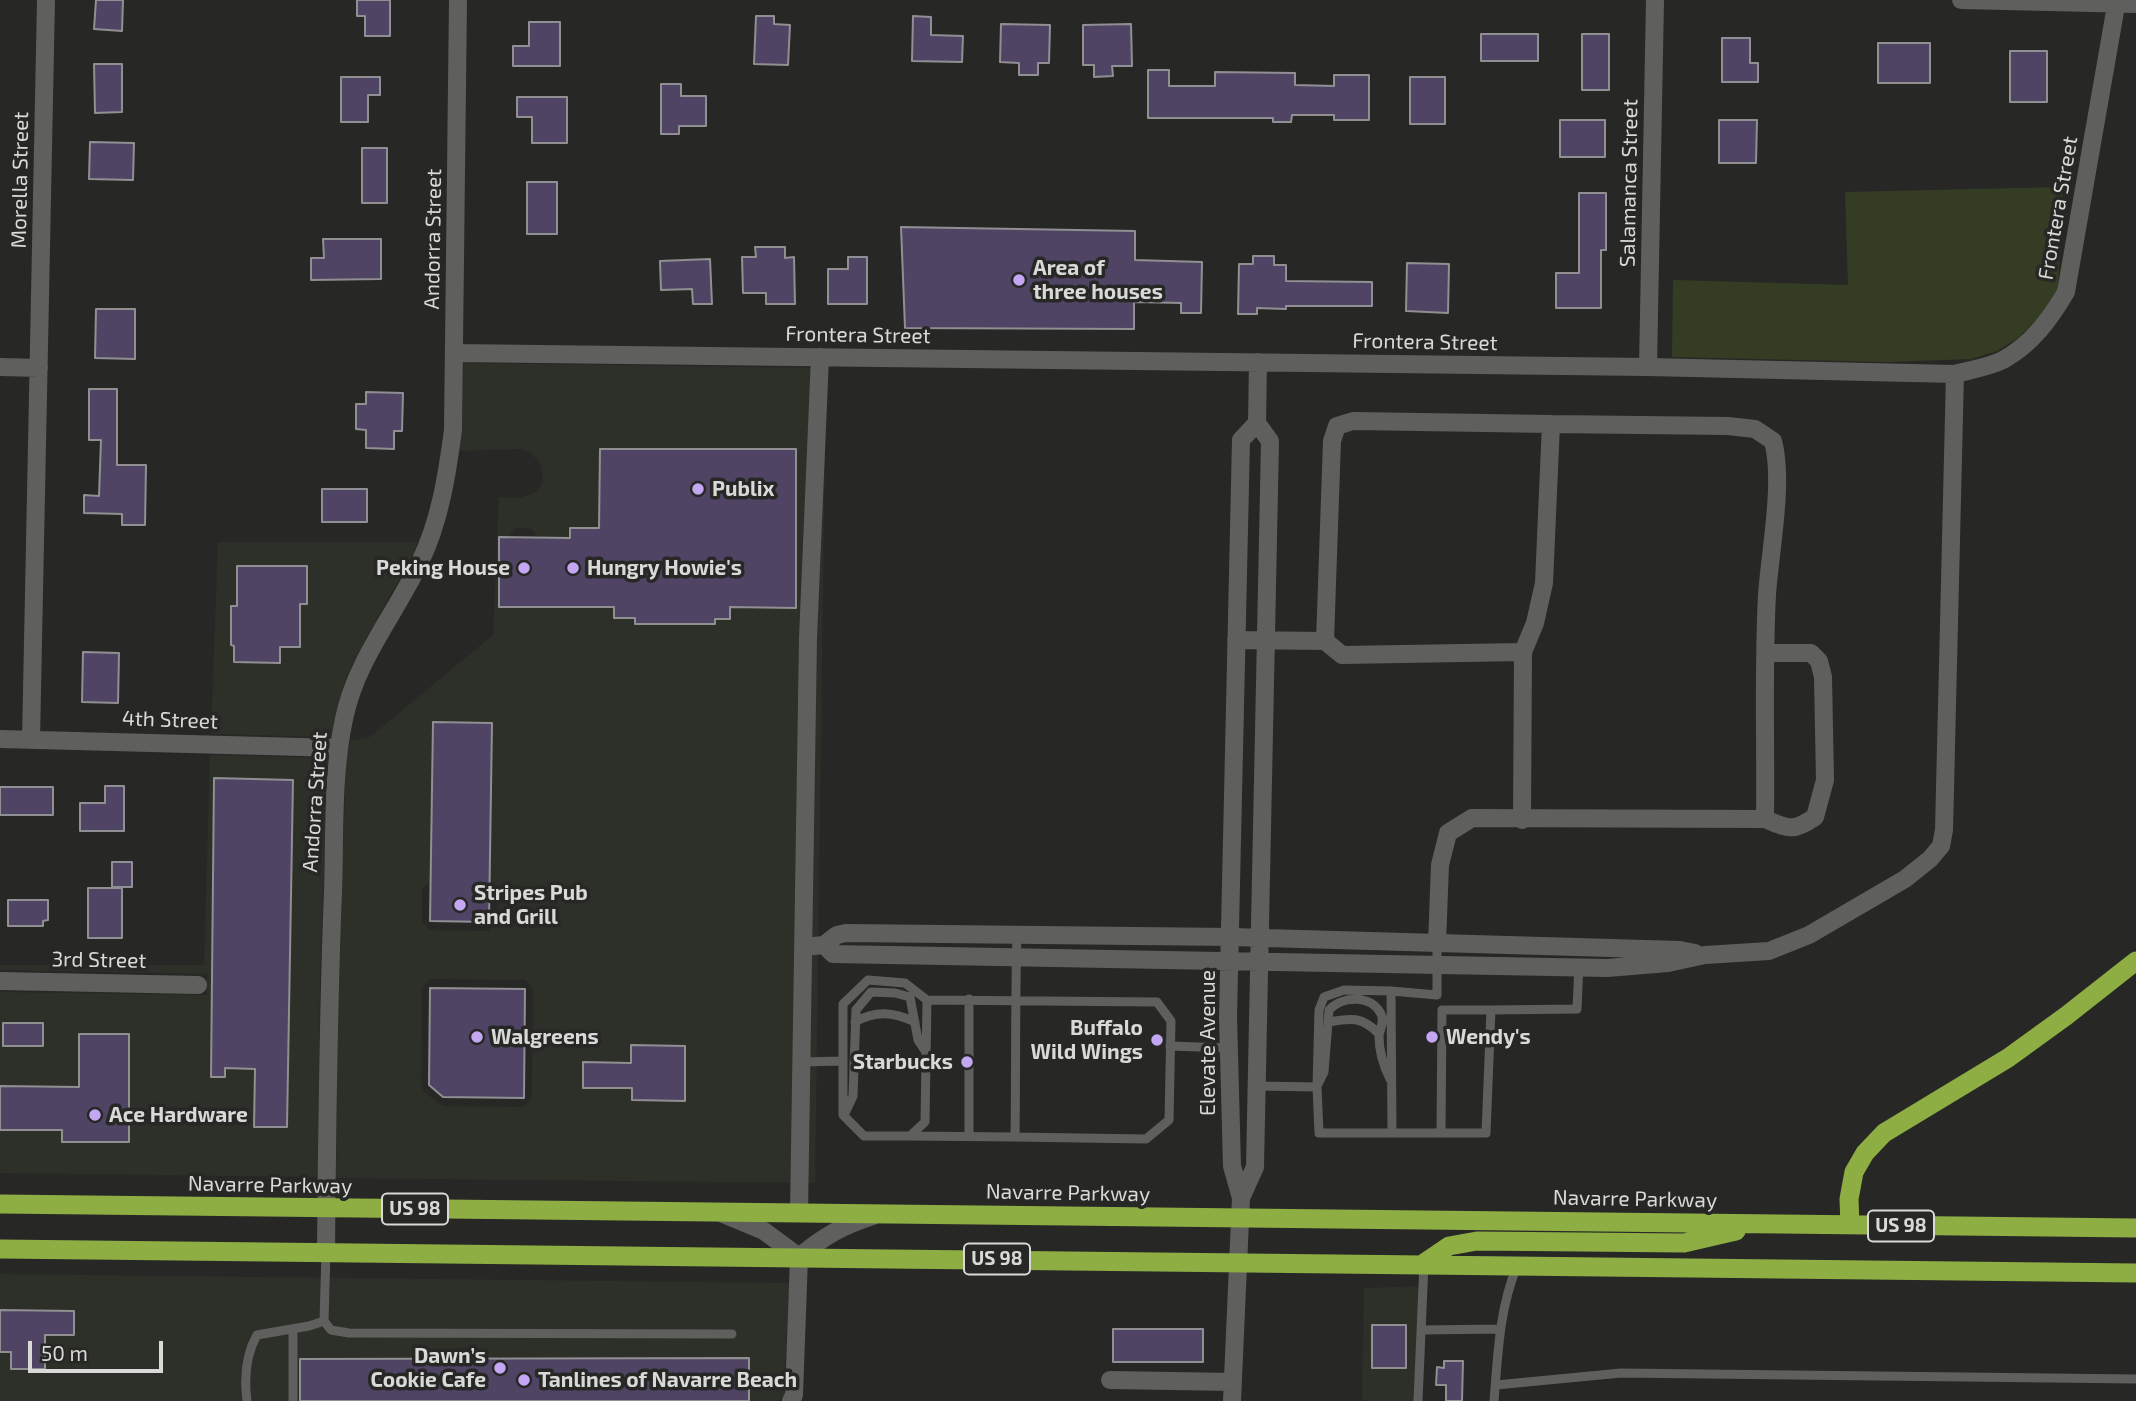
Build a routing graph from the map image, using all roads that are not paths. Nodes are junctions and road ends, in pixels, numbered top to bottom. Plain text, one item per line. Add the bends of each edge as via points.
1 (46, 0) edge
2 (458, 0) edge
3 (1655, 0) edge
4 (1961, 0) edge
5 (2117, 2) edge
6 (2136, 4) edge
7 (454, 353) junction
8 (820, 357) junction
9 (1258, 362) junction
10 (0, 367) edge
11 (1648, 367) junction
12 (39, 368) junction
13 (1955, 374) junction
14 (1257, 423) junction
15 (1551, 424) junction
16 (1236, 640) junction
17 (1266, 641) junction
18 (1325, 641) junction
19 (1523, 652) junction
20 (1766, 653) junction
21 (0, 739) edge
22 (31, 740) junction
23 (340, 748) junction
24 (1765, 819) junction
25 (1522, 820) junction
26 (1231, 929) junction
27 (1017, 935) junction
28 (1260, 940) junction
29 (1437, 944) junction
30 (824, 945) junction
31 (803, 947) junction
32 (1579, 947) junction
33 (1705, 955) junction
34 (1016, 957) junction
35 (1231, 961) junction
36 (1260, 961) junction
37 (2136, 961) edge
38 (1437, 965) junction
39 (1579, 968) junction
40 (0, 981) edge
41 (198, 985) dead end
42 (1391, 991) junction
43 (1437, 995) junction
44 (969, 999) junction
45 (927, 1000) junction
46 (1016, 1000) junction
47 (1443, 1010) junction
48 (1491, 1010) junction
49 (915, 1022) junction
50 (855, 1023) junction
51 (1328, 1023) junction
52 (1379, 1034) junction
53 (1170, 1046) junction
54 (1229, 1048) junction
55 (926, 1052) junction
56 (843, 1061) junction
57 (802, 1062) junction
58 (1392, 1081) junction
59 (1257, 1086) junction
60 (1317, 1087) junction
61 (843, 1115) junction
62 (1392, 1132) junction
63 (1441, 1133) junction
64 (910, 1136) junction
65 (969, 1136) junction
66 (1016, 1136) junction
67 (1241, 1198) junction
68 (0, 1204) edge
69 (327, 1208) junction
70 (720, 1212) junction
71 (799, 1213) junction
72 (879, 1214) junction
73 (1240, 1218) junction
74 (1768, 1224) junction
75 (1850, 1225) junction
76 (2136, 1228) edge
77 (0, 1249) edge
78 (326, 1252) junction
79 (799, 1257) junction
80 (1238, 1262) junction
81 (1424, 1264) junction
82 (1517, 1265) junction
83 (2136, 1273) edge
84 (324, 1321) junction
85 (293, 1329) junction
86 (1500, 1329) junction
87 (1421, 1330) junction
88 (732, 1334) dead end
89 (2136, 1379) edge
90 (1110, 1380) dead end
91 (1233, 1382) junction
92 (1496, 1385) junction
93 (247, 1401) edge
94 (293, 1401) edge
95 (791, 1401) edge
96 (1232, 1401) edge
97 (1418, 1401) edge
98 (1494, 1401) edge

1 - 12 street, Morella Street
2 - 7 street, Andorra Street
3 - 11 street, Salamanca Street
4 - 5 street
5 - 6 street
5 - 13 street, Frontera Street via 2066,292 2047,323 2023,346 2001,361
7 - 8 street, Frontera Street
7 - 23 street, Andorra Street via 453,430 436,520 420,562 355,680
8 - 9 street, Frontera Street
8 - 31 street via 808,638
9 - 11 street, Frontera Street
9 - 14 street
10 - 12 street
11 - 13 street, Frontera Street
12 - 22 street, Morella Street
13 - 33 street via 1941,846 1905,879 1809,934 1769,951
14 - 16 street, Elevate Avenue via 1241,440
14 - 17 street via 1269,441
15 - 18 street via 1353,421 1337,426 1332,441
15 - 19 street via 1544,583
15 - 20 street via 1728,426 1755,429 1773,441 1775,505
16 - 17 street
16 - 26 street, Elevate Avenue
17 - 18 street
17 - 28 street
18 - 19 street via 1342,655
19 - 25 street
20 - 24 street
20 - 24 street via 1811,653 1819,661 1825,780 1815,817 1801,827 1790,829
21 - 22 street, 4th Street
22 - 23 street, 4th Street
23 - 69 street, Andorra Street via 329,981
24 - 25 street
25 - 29 street via 1472,818 1448,833 1440,865
26 - 27 street
26 - 28 street
26 - 35 street, Elevate Avenue
27 - 30 street via 846,933
27 - 34 lane
28 - 29 street
28 - 36 street
29 - 32 street
29 - 38 lane
30 - 31 street
30 - 34 street via 833,954
31 - 57 street
32 - 33 street
32 - 39 lane
33 - 39 street via 1634,968
34 - 35 street
34 - 46 lane
35 - 36 street
35 - 54 street, Elevate Avenue
36 - 38 street
36 - 59 street
37 - 75 highway via 2008,1059 1884,1133 1854,1172
38 - 39 street
38 - 43 lane
39 - 48 lane via 1577,1009
40 - 41 street, 3rd Street
42 - 43 lane
42 - 58 lane
42 - 60 lane via 1344,990 1324,997 1319,1010
43 - 47 lane
44 - 45 lane
44 - 46 lane
44 - 65 lane
45 - 55 lane
45 - 56 lane via 905,983 868,980 843,1004
46 - 53 lane via 1157,1002 1171,1021
46 - 66 lane
47 - 48 lane
47 - 63 lane
48 - 63 lane via 1486,1133
49 - 50 lane via 897,1013 869,1014
49 - 50 lane via 910,997 871,992 856,1010
49 - 55 lane
50 - 61 lane via 853,1096
51 - 52 lane via 1358,1019
51 - 52 lane via 1335,1003 1361,1000 1381,1014
51 - 60 lane via 1324,1072
52 - 58 lane via 1382,1063
53 - 54 lane
53 - 66 lane via 1169,1120 1146,1139
54 - 67 street, Elevate Avenue via 1232,1166
55 - 64 lane via 925,1122
56 - 57 lane
56 - 61 lane
57 - 71 street
58 - 62 lane
59 - 60 lane
59 - 67 street via 1255,1167
60 - 62 lane via 1319,1133
61 - 64 lane via 864,1136
62 - 63 lane
64 - 65 lane
65 - 66 lane
67 - 73 street
68 - 69 highway, Navarre Parkway / US 98
69 - 70 highway, Navarre Parkway / US 98
69 - 78 street, Andorra Street
70 - 71 highway, Navarre Parkway / US 98
70 - 79 street via 764,1231
71 - 72 highway, Navarre Parkway / US 98
72 - 73 highway, Navarre Parkway / US 98
72 - 79 street via 834,1231
73 - 74 highway, Navarre Parkway / US 98
73 - 80 street
74 - 75 highway, Navarre Parkway / US 98
74 - 81 highway via 1684,1243 1467,1242 1449,1246
75 - 76 highway, Navarre Parkway / US 98
77 - 78 highway, US 98
78 - 79 highway, US 98
78 - 84 lane
79 - 80 highway, US 98
79 - 95 street
80 - 81 highway, US 98
80 - 91 street
81 - 82 highway, US 98
81 - 87 lane
82 - 83 highway, US 98
82 - 86 lane via 1506,1290
84 - 85 lane
84 - 88 lane via 331,1330 349,1333
85 - 93 lane via 257,1335 246,1365
85 - 94 lane
86 - 87 lane
86 - 92 lane
87 - 97 lane
89 - 92 lane via 1621,1373
90 - 91 street
91 - 96 street
92 - 98 lane

